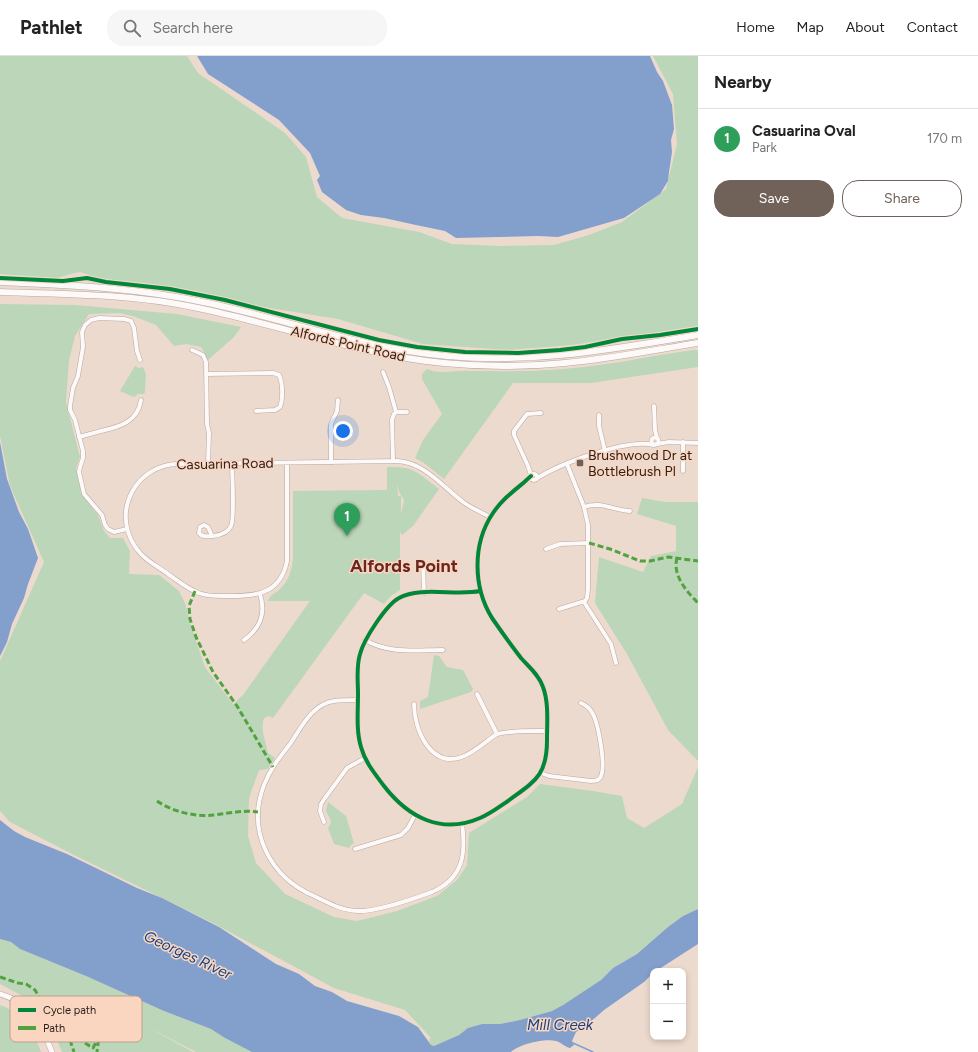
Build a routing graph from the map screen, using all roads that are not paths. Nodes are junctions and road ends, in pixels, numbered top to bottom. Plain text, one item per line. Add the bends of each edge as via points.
1 (0, 282) edge
2 (0, 292) edge
3 (698, 335) edge
4 (698, 342) edge
5 (192, 350) dead end
6 (140, 360) dead end
7 (383, 372) dead end
8 (207, 374) junction
9 (141, 400) dead end
10 (338, 400) dead end
11 (654, 406) dead end
12 (256, 411) dead end
13 (396, 412) junction
14 (407, 412) dead end
15 (541, 413) dead end
16 (598, 415) dead end
17 (79, 437) junction
18 (655, 439) junction
19 (669, 442) junction
20 (683, 442) junction
21 (698, 443) edge
22 (641, 444) junction
23 (656, 445) junction
24 (605, 451) junction
25 (393, 461) junction
26 (287, 462) junction
27 (331, 462) junction
28 (232, 463) junction
29 (208, 464) junction
30 (567, 464) junction
31 (683, 471) dead end
32 (533, 476) junction
33 (584, 507) junction
34 (630, 511) dead end
35 (490, 517) junction
36 (127, 529) junction
37 (212, 536) dead end
38 (589, 543) junction
39 (546, 549) dead end
40 (423, 562) dead end
41 (480, 590) junction
42 (424, 593) junction
43 (260, 594) junction
44 (584, 602) junction
45 (559, 609) dead end
46 (244, 640) dead end
47 (365, 640) junction
48 (443, 650) dead end
49 (616, 663) dead end
50 (477, 694) dead end
51 (358, 700) junction
52 (581, 703) dead end
53 (414, 704) dead end
54 (547, 731) junction
55 (496, 734) junction
56 (365, 758) junction
57 (540, 773) junction
58 (415, 815) junction
59 (324, 822) dead end
60 (462, 823) junction
61 (354, 849) dead end
62 (0, 994) edge
63 (10, 998) edge
64 (48, 1042) edge
65 (52, 1052) edge

1 - 3 highway, Alfords Point Road via 136,290 226,306 410,352 460,357 507,359 559,356
2 - 4 highway, Alfords Point Road via 122,297 182,305 385,354 430,362 504,366 559,364
5 - 8 street via 205,358
6 - 17 street via 136,351 133,323 129,320 99,318 87,323 82,332 82,351 70,406
7 - 13 street
8 - 12 street via 279,375 282,404 280,408
8 - 29 street
9 - 17 street via 136,415 126,423
10 - 27 street via 337,411 331,424
11 - 18 street
13 - 14 street
13 - 25 street via 392,420
15 - 32 street via 527,414 514,431
16 - 24 street
17 - 36 street via 83,456 79,472 86,496 102,515 108,529 116,532
18 - 19 street
18 - 22 street
18 - 23 street via 652,443
19 - 20 street
19 - 23 street
20 - 21 street
20 - 31 street
22 - 23 street
22 - 24 street
24 - 30 street
25 - 27 street, Casuarina Road
25 - 35 street, Casuarina Road via 418,466 465,503
26 - 27 street, Casuarina Road
26 - 28 street, Casuarina Road
26 - 43 street, Casuarina Road via 286,567 277,583
28 - 29 street, Casuarina Road
28 - 37 street via 233,523 224,533
29 - 36 street, Casuarina Road via 168,465 147,474 136,485 128,500 125,515
30 - 32 street
30 - 33 street
32 - 35 street via 506,497
33 - 34 street via 596,504
33 - 38 street
35 - 41 street via 480,544 477,566
36 - 43 street, Casuarina Road via 133,544 144,557 195,591 214,596
38 - 39 street via 564,543
38 - 44 street via 588,589
40 - 42 street
41 - 42 street
41 - 54 street via 492,617 541,682 546,699
42 - 47 street via 408,594 396,600 386,609
43 - 46 street via 263,607 261,619 254,632
44 - 45 street
44 - 49 street via 611,644
47 - 48 street via 391,650
47 - 51 street via 358,661
50 - 55 street
51 - 56 street via 359,736
51 - 60 street via 329,702 314,711 267,776 259,803 259,826 267,854 279,872 299,889 337,907 358,911 376,909 432,892 449,881 463,856
52 - 57 street via 591,710 594,719 603,756 600,777 591,781
53 - 55 street via 414,713 422,738 429,749 443,757 462,757
54 - 55 street
54 - 57 street via 546,758
56 - 58 street via 395,800
56 - 59 street via 347,768 325,798 320,810
57 - 60 street via 533,783 491,812 476,820
58 - 60 street via 437,823
58 - 61 street via 401,835
62 - 63 main road
64 - 65 main road

